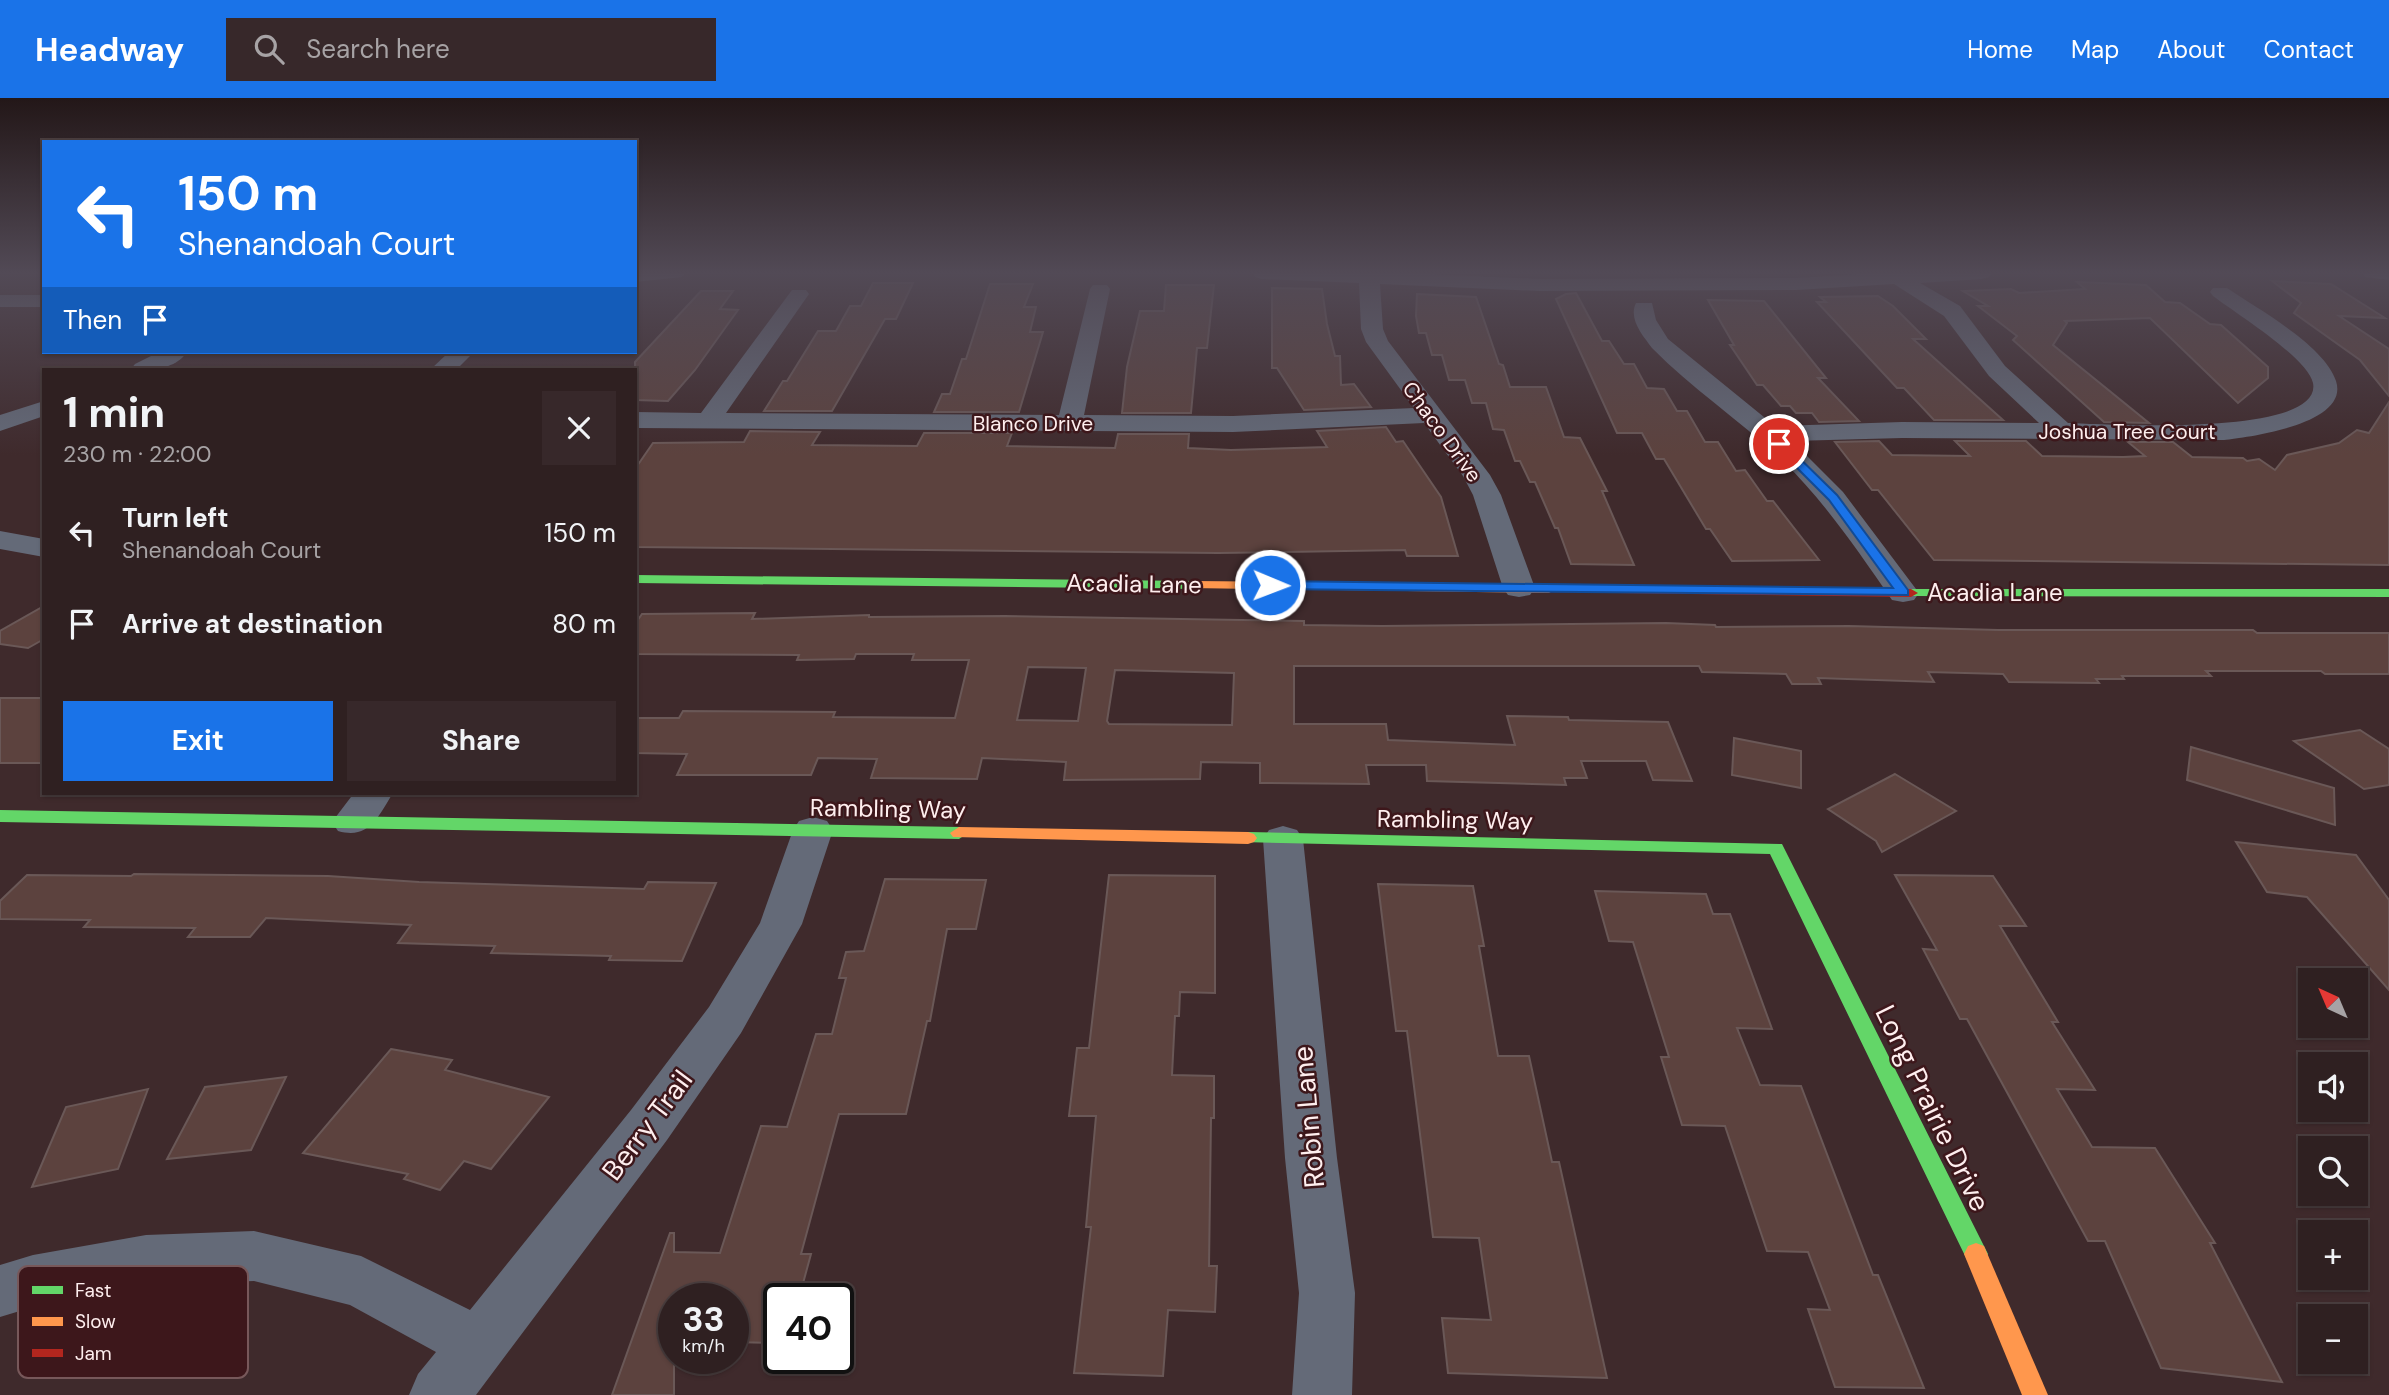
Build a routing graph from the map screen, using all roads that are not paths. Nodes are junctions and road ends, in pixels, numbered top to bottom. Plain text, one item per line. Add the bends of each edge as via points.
1 (771, 334) edge
2 (1090, 334) edge
3 (1374, 334) edge
4 (1650, 334) edge
5 (1969, 334) edge
6 (2278, 334) edge
7 (172, 354) edge
8 (461, 354) edge
9 (145, 368) edge
10 (444, 368) edge
11 (42, 409) edge
12 (1430, 415) junction
13 (637, 420) edge
14 (708, 421) junction
15 (0, 423) edge
16 (1070, 424) junction
17 (2064, 433) junction
18 (1767, 434) junction
19 (0, 540) edge
20 (42, 548) edge
21 (637, 579) edge
22 (1519, 588) junction
23 (1903, 593) junction
24 (2389, 593) edge
25 (363, 807) edge
26 (0, 816) edge
27 (813, 830) junction
28 (1283, 839) junction
29 (1776, 848) joint
30 (114, 1266) edge
31 (18, 1286) edge
32 (0, 1292) edge
33 (478, 1344) junction
34 (439, 1395) edge
35 (1322, 1395) edge
36 (2035, 1395) edge

1 - 14 street
2 - 16 street
3 - 12 street, Chaco Drive
4 - 18 street
5 - 17 street via 1997,371
6 - 17 street, Joshua Tree Court via 2312,363 2325,382 2321,402 2298,416 2265,428
7 - 9 street
8 - 10 street
11 - 15 street
12 - 16 street, Blanco Drive via 1265,424
12 - 22 street, Chaco Drive via 1487,495
13 - 14 street, Blanco Drive
14 - 16 street, Blanco Drive
17 - 18 street, Joshua Tree Court via 1902,430
18 - 23 street via 1833,498
19 - 20 street
21 - 22 street, Acadia Lane
22 - 23 street, Acadia Lane
23 - 24 street, Acadia Lane
25 - 26 street, Rambling Way
25 - 27 street, Rambling Way
27 - 28 street, Rambling Way
27 - 33 street, Berry Trail via 781,924 725,1020
28 - 29 street, Rambling Way
28 - 35 street, Robin Lane via 1327,1293
29 - 36 street, Long Prairie Drive via 1983,1268
30 - 33 street via 146,1260 254,1256 361,1282
31 - 32 street
33 - 34 street, Berry Trail

